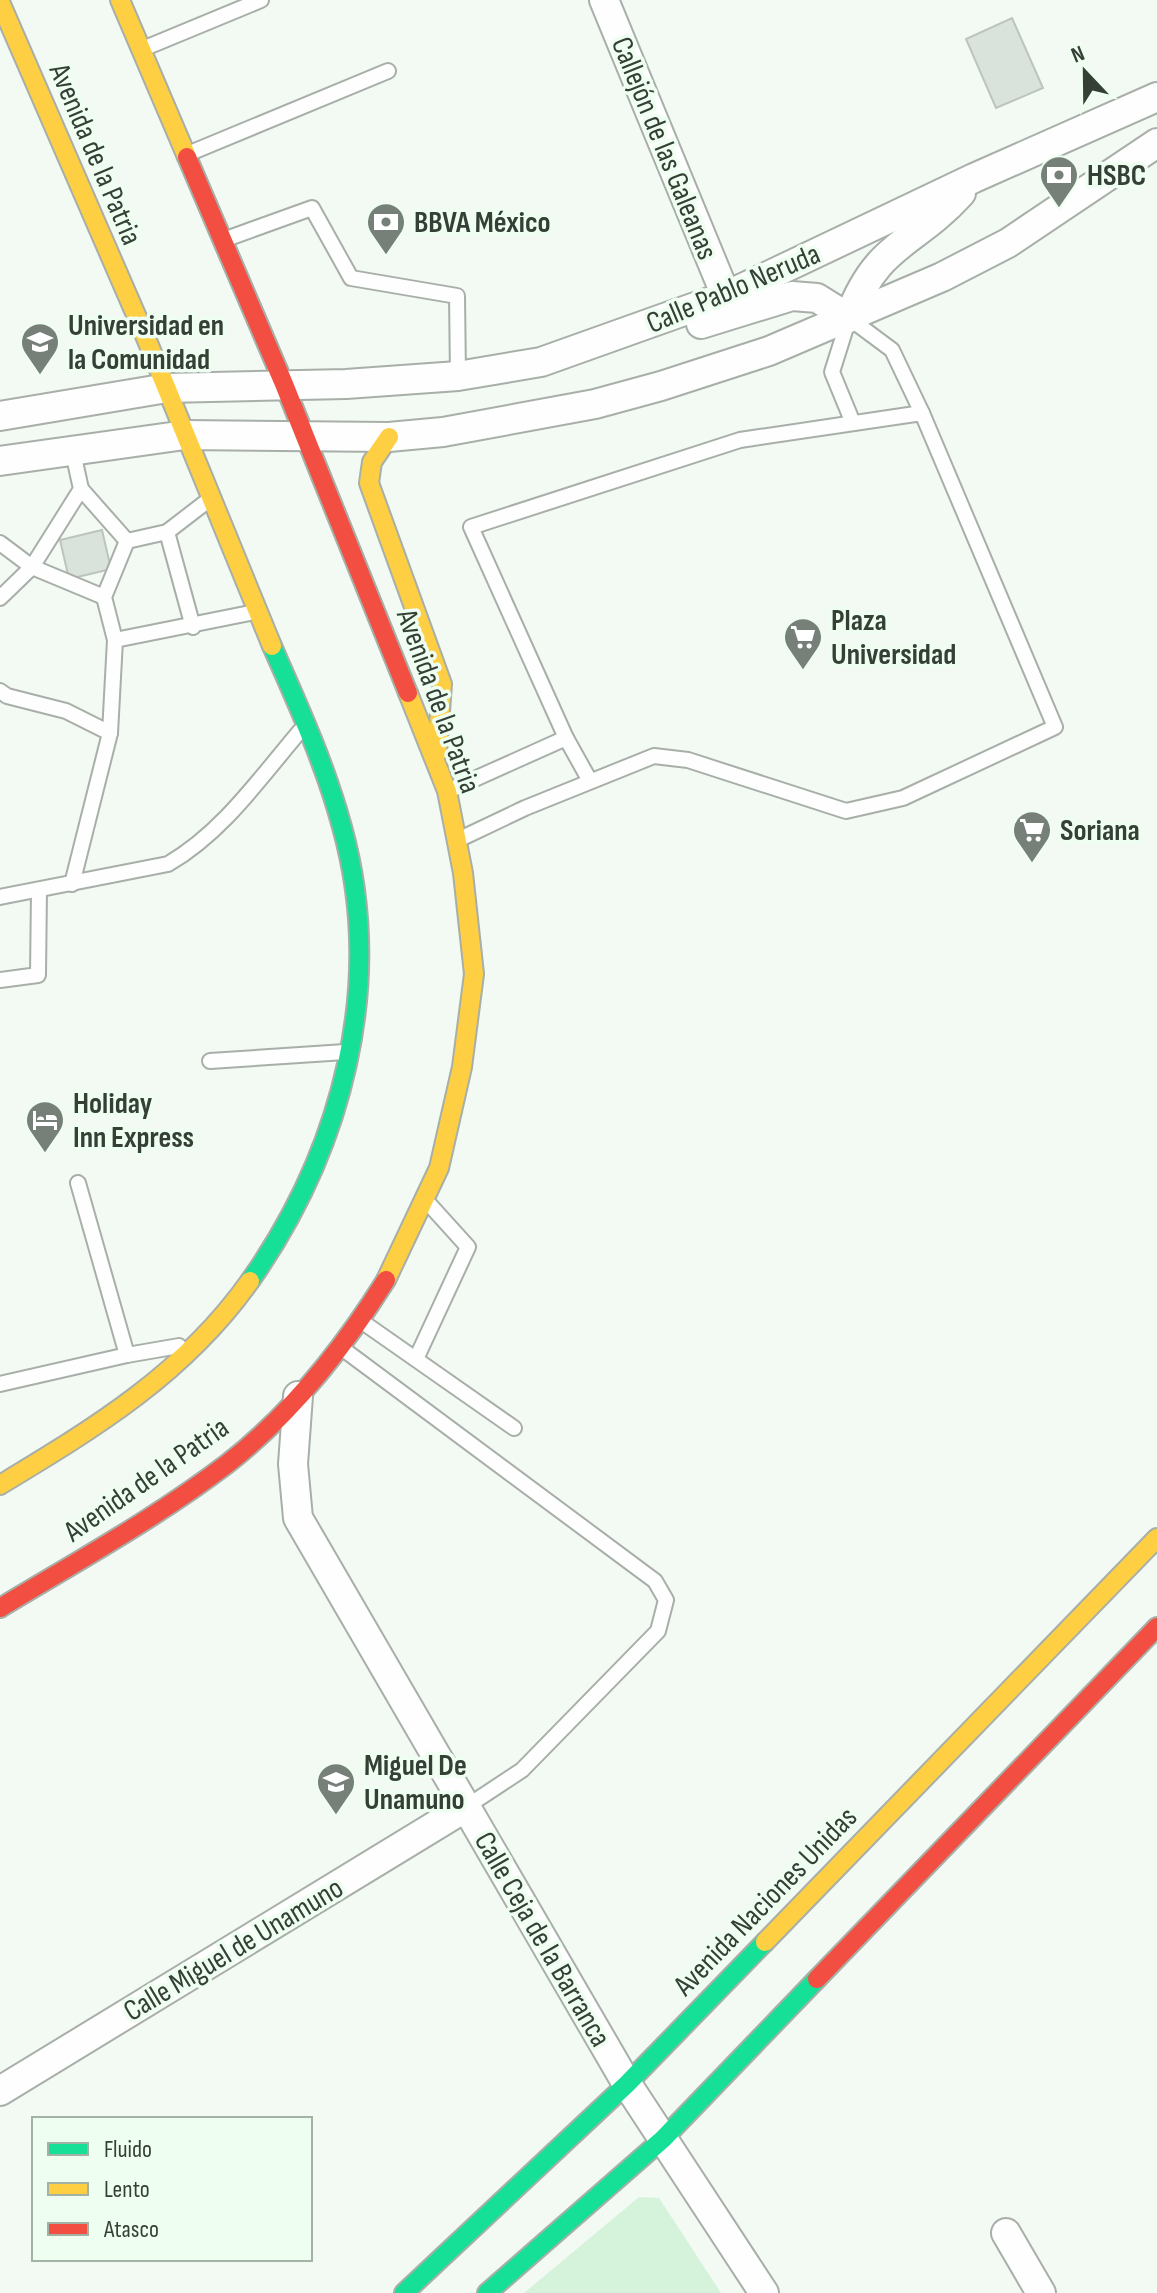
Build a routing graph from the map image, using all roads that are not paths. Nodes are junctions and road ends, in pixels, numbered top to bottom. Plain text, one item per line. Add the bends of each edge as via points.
1 (120, 0) edge
2 (261, 0) edge
3 (604, 0) edge
4 (0, 2) edge
5 (141, 50) junction
6 (388, 71) dead end
7 (1157, 97) edge
8 (1157, 143) edge
9 (186, 154) junction
10 (974, 178) junction
11 (222, 240) junction
12 (726, 296) junction
13 (849, 318) junction
14 (595, 345) junction
15 (458, 376) junction
16 (284, 384) junction
17 (167, 388) junction
18 (922, 413) junction
19 (0, 416) edge
20 (853, 423) junction
21 (185, 435) junction
22 (389, 437) junction
23 (306, 438) junction
24 (72, 448) junction
25 (0, 461) edge
26 (81, 489) junction
27 (209, 500) junction
28 (167, 532) junction
29 (127, 541) junction
30 (0, 543) edge
31 (32, 567) junction
32 (104, 597) junction
33 (0, 598) edge
34 (255, 612) junction
35 (193, 627) junction
36 (115, 640) junction
37 (0, 691) edge
38 (305, 725) junction
39 (110, 733) junction
40 (566, 738) junction
41 (436, 763) junction
42 (590, 781) junction
43 (447, 791) junction
44 (457, 841) junction
45 (72, 884) junction
46 (39, 890) junction
47 (0, 897) edge
48 (0, 980) edge
49 (352, 1051) junction
50 (210, 1061) dead end
51 (78, 1183) dead end
52 (425, 1199) junction
53 (361, 1320) junction
54 (203, 1341) junction
55 (340, 1346) junction
56 (127, 1355) junction
57 (416, 1359) junction
58 (0, 1384) edge
59 (298, 1396) junction
60 (514, 1428) dead end
61 (0, 1485) edge
62 (1157, 1538) edge
63 (0, 1608) edge
64 (1157, 1627) edge
65 (466, 1807) junction
66 (627, 2084) junction
67 (0, 2091) edge
68 (663, 2139) junction
69 (1006, 2233) dead end
70 (404, 2293) edge
71 (487, 2293) edge
72 (764, 2293) edge
73 (1041, 2293) edge

1 - 5 main road, Avenida de la Patria
2 - 5 lane
3 - 12 street, Callejón de las Galeanas
4 - 17 main road, Avenida de la Patria
5 - 9 main road, Avenida de la Patria
6 - 9 lane
7 - 10 street, Calle Pablo Neruda
8 - 13 street via 1008,243
9 - 11 main road, Avenida de la Patria
10 - 12 street, Calle Pablo Neruda
10 - 13 street via 943,213 879,261 860,287
11 - 15 lane via 312,208 351,278 457,296
11 - 16 main road, Avenida de la Patria
12 - 14 street, Calle Pablo Neruda
13 - 14 street via 817,298 792,296 659,337
13 - 18 lane via 892,350
13 - 20 lane via 832,372
13 - 22 street via 769,351 595,404 521,420
14 - 15 street, Calle Pablo Neruda via 541,362
15 - 16 street, Calle Pablo Neruda
16 - 17 street, Calle Pablo Neruda
16 - 23 main road, Avenida de la Patria
17 - 19 street, Calle Pablo Neruda
17 - 21 main road, Avenida de la Patria
18 - 20 lane
18 - 42 lane via 1055,727 903,798 846,811 666,757 654,756
20 - 40 lane via 740,440 471,527
21 - 23 street
21 - 24 street
21 - 27 main road, Avenida de la Patria
22 - 23 street
22 - 41 main road via 372,462 369,483 442,684
23 - 41 main road, Avenida de la Patria
24 - 25 street
24 - 26 lane
26 - 29 lane
26 - 31 lane
27 - 28 lane
27 - 34 main road, Avenida de la Patria
28 - 29 lane
28 - 35 lane
29 - 32 lane
30 - 31 lane
31 - 32 lane
31 - 33 lane
32 - 36 lane
34 - 35 lane
34 - 38 main road, Avenida de la Patria
35 - 36 lane
36 - 39 lane
37 - 39 lane via 66,711
38 - 45 lane via 191,850 142,872
38 - 49 main road, Avenida de la Patria via 344,831 355,900 358,971
39 - 45 lane
40 - 42 lane
40 - 43 lane
41 - 43 main road, Avenida de la Patria
42 - 44 lane
43 - 44 main road, Avenida de la Patria
44 - 52 main road, Avenida de la Patria via 474,974 462,1067 439,1168
45 - 46 lane
46 - 47 lane
46 - 48 lane via 38,975
49 - 50 lane
49 - 54 main road, Avenida de la Patria via 337,1118 312,1179 263,1267
51 - 56 lane
52 - 53 main road, Avenida de la Patria
52 - 57 lane via 468,1247
53 - 55 main road, Avenida de la Patria
53 - 57 lane
54 - 56 lane
54 - 61 main road, Avenida de la Patria via 123,1406
55 - 59 main road, Avenida de la Patria
55 - 65 lane via 655,1581 666,1600 658,1631 522,1770
56 - 58 lane
57 - 60 lane
59 - 63 main road, Avenida de la Patria via 228,1463
59 - 65 street, Calle Ceja de la Barranca via 293,1464 298,1518
62 - 66 main road, Avenida Naciones Unidas
64 - 68 main road
65 - 66 street, Calle Ceja de la Barranca
65 - 67 street, Calle Miguel de Unamuno
66 - 68 street, Calle Ceja de la Barranca
66 - 70 main road, Avenida Naciones Unidas
68 - 71 main road
68 - 72 street, Calle Ceja de la Barranca
69 - 73 street

